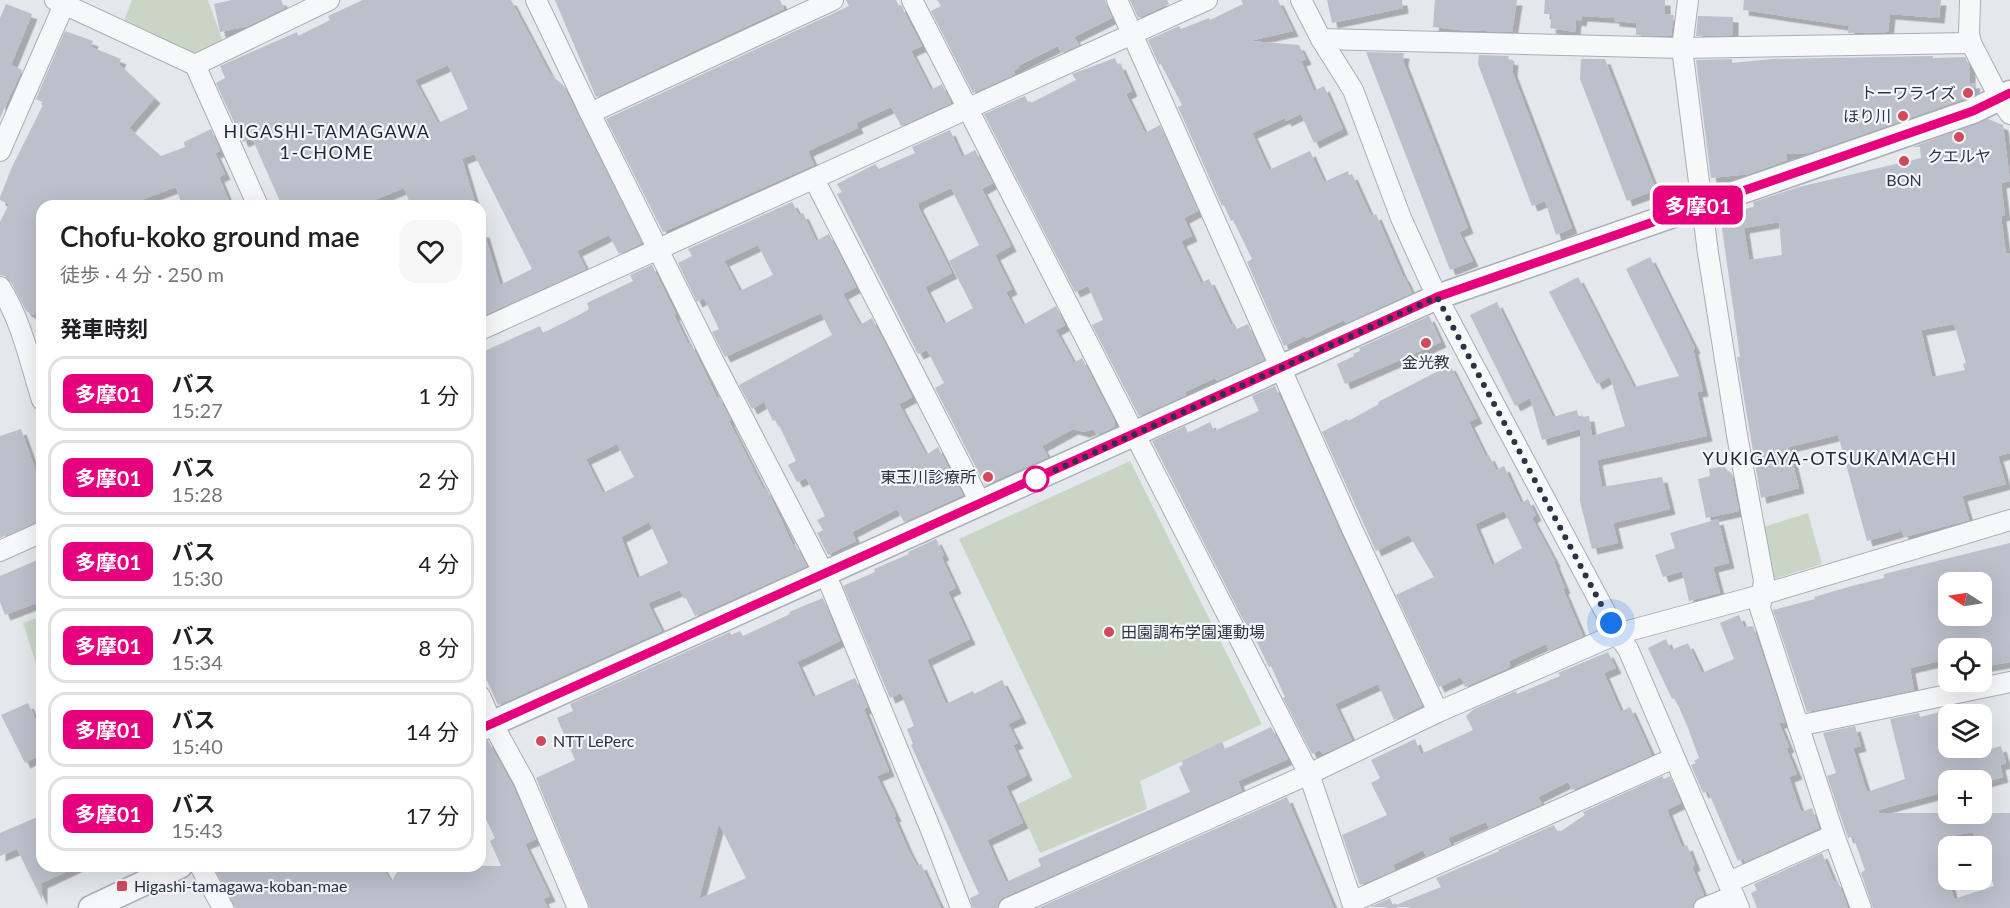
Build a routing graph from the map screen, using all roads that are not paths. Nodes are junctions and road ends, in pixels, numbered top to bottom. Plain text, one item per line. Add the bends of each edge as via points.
1 (329, 0) edge
2 (536, 0) edge
3 (833, 0) edge
4 (912, 0) edge
5 (1117, 0) edge
6 (1207, 0) edge
7 (1300, 0) edge
8 (1688, 0) edge
9 (1970, 0) edge
10 (61, 1) edge
11 (1134, 34) junction
12 (1322, 39) junction
13 (1971, 43) junction
14 (1682, 48) junction
15 (195, 65) junction
16 (2007, 102) edge
17 (968, 110) junction
18 (590, 113) junction
19 (0, 152) edge
20 (814, 179) junction
21 (255, 200) edge
22 (1702, 203) junction
23 (658, 250) junction
24 (0, 287) edge
25 (1437, 297) junction
26 (486, 327) edge
27 (1280, 369) junction
28 (36, 381) edge
29 (1136, 434) junction
30 (981, 504) junction
31 (2010, 520) edge
32 (36, 535) edge
33 (0, 551) edge
34 (825, 574) junction
35 (1761, 595) junction
36 (1617, 634) junction
37 (2010, 682) edge
38 (1438, 712) junction
39 (486, 726) edge
40 (1798, 726) junction
41 (1674, 758) junction
42 (1309, 774) junction
43 (1834, 835) junction
44 (167, 872) edge
45 (203, 872) edge
46 (1734, 895) edge
47 (1353, 905) edge
48 (91, 908) edge
49 (223, 908) edge
50 (578, 908) edge
51 (961, 908) edge
52 (1008, 908) edge
53 (1704, 908) edge
54 (1861, 908) edge

1 - 15 street
2 - 18 street
3 - 18 street
4 - 17 street
5 - 11 street
6 - 11 street
7 - 12 street
8 - 14 street
9 - 13 street
10 - 15 street
10 - 19 street
11 - 17 street
11 - 27 street
12 - 14 street
12 - 25 street via 1353,90 1401,218
13 - 14 street
13 - 16 street
14 - 22 street
15 - 21 street
16 - 22 street
17 - 20 street
17 - 29 street
18 - 23 street
20 - 23 street
20 - 30 street
22 - 25 street
22 - 35 street via 1737,435 1764,581
23 - 26 street
23 - 34 street
24 - 28 street via 21,332
25 - 27 street
25 - 36 street
27 - 29 street
27 - 38 street
29 - 30 street
29 - 42 street
30 - 34 street
31 - 35 street
32 - 33 street
34 - 39 street
34 - 51 street
35 - 36 street
35 - 40 street via 1760,608
36 - 38 street
36 - 41 street via 1628,649
37 - 40 street
38 - 42 street
39 - 50 street via 524,781
40 - 43 street
41 - 46 street
41 - 47 street
42 - 47 street
42 - 52 street
43 - 46 street
43 - 54 street
44 - 48 street
45 - 49 street
46 - 53 street

